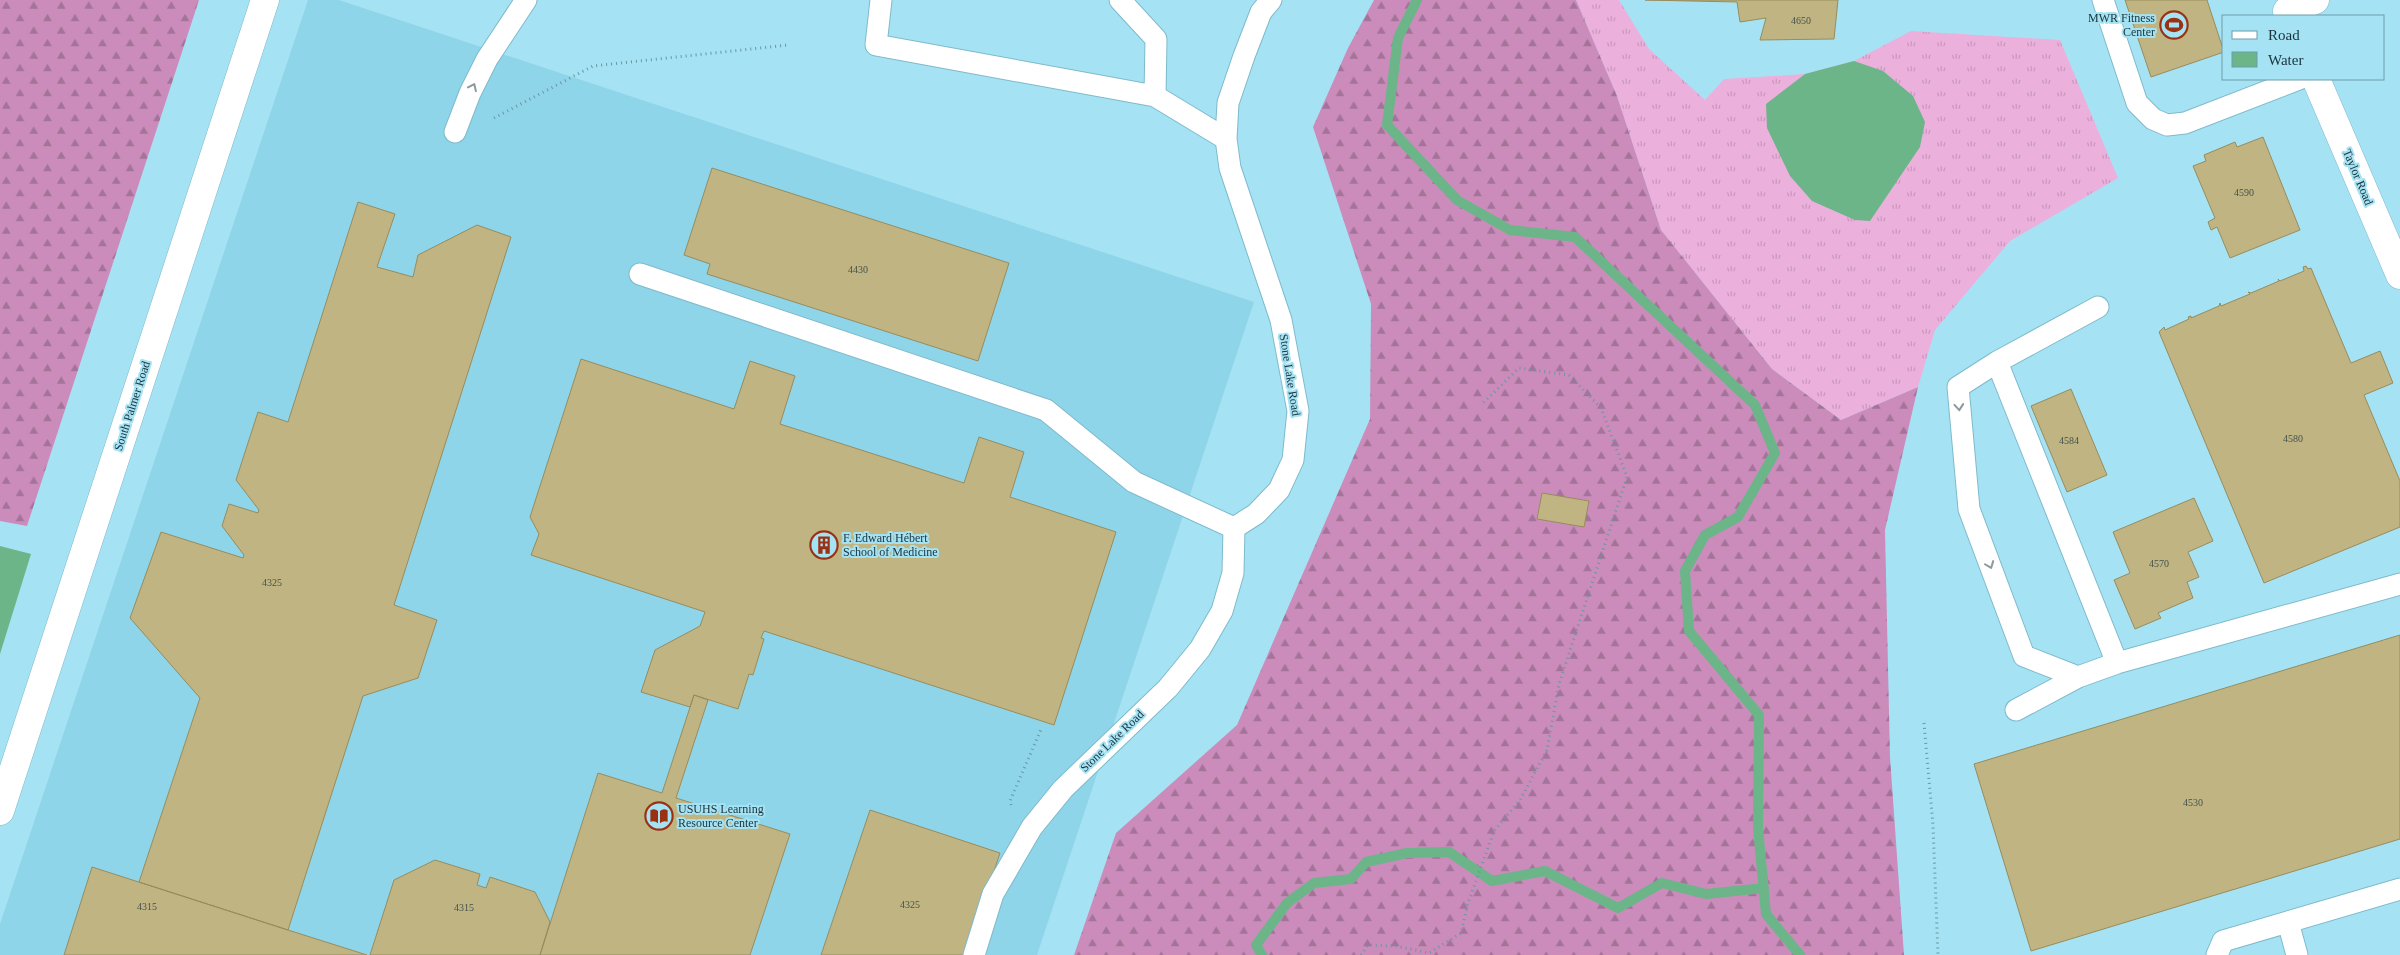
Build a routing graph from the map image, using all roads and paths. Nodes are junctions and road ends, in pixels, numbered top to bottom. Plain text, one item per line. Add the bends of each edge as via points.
1 (265, 0) edge
2 (526, 0) edge
3 (881, 0) edge
4 (1120, 0) edge
5 (1271, 0) edge
6 (2103, 0) edge
7 (2315, 0) edge
8 (2287, 9) edge
9 (788, 45) dead end
10 (2296, 80) edge
11 (2316, 80) edge
12 (1155, 96) junction
13 (494, 118) dead end
14 (455, 132) dead end
15 (1226, 139) junction
16 (640, 274) dead end
17 (2400, 275) edge
18 (2098, 307) dead end
19 (1998, 362) junction
20 (1483, 403) dead end
21 (1234, 528) junction
22 (2400, 584) edge
23 (2117, 663) junction
24 (2078, 677) junction
25 (2016, 710) dead end
26 (1924, 723) dead end
27 (1042, 727) dead end
28 (0, 811) edge
29 (1025, 839) junction
30 (2400, 889) edge
31 (2288, 922) junction
32 (974, 955) edge
33 (1361, 955) edge
34 (1938, 955) edge
35 (2217, 955) edge
36 (2297, 955) edge

1 - 28 street, South Palmer Road
14 -> 2 lane via 486,59
3 - 12 lane via 876,45
4 - 12 lane via 1156,39
5 - 15 lane, Stone Lake Road via 1261,12 1228,103
6 - 10 lane via 2137,103 2153,119 2167,125 2185,123
7 - 8 street
9 - 13 path via 593,66
11 - 17 street, Taylor Road
12 - 15 lane
15 - 21 lane, Stone Lake Road via 1230,168 1281,320 1298,411 1293,460 1279,490 1256,514
16 - 21 lane via 1046,410 1134,482
18 - 19 lane
19 - 23 lane
19 -> 24 lane via 1958,388 1969,510 2024,656
20 - 33 path via 1519,368 1569,375 1601,408 1627,476 1559,684 1547,750 1520,800 1494,831 1460,932 1429,953 1396,946 1368,945
21 - 29 lane, Stone Lake Road via 1233,573 1222,611 1200,649 1168,688 1063,789
22 - 23 lane
23 - 24 lane
24 - 25 lane
26 - 34 path via 1933,825
27 - 29 path via 1010,800 1012,818
29 - 32 lane, Stone Lake Road via 994,894
30 - 31 lane
31 - 35 lane via 2223,941
31 - 36 lane

